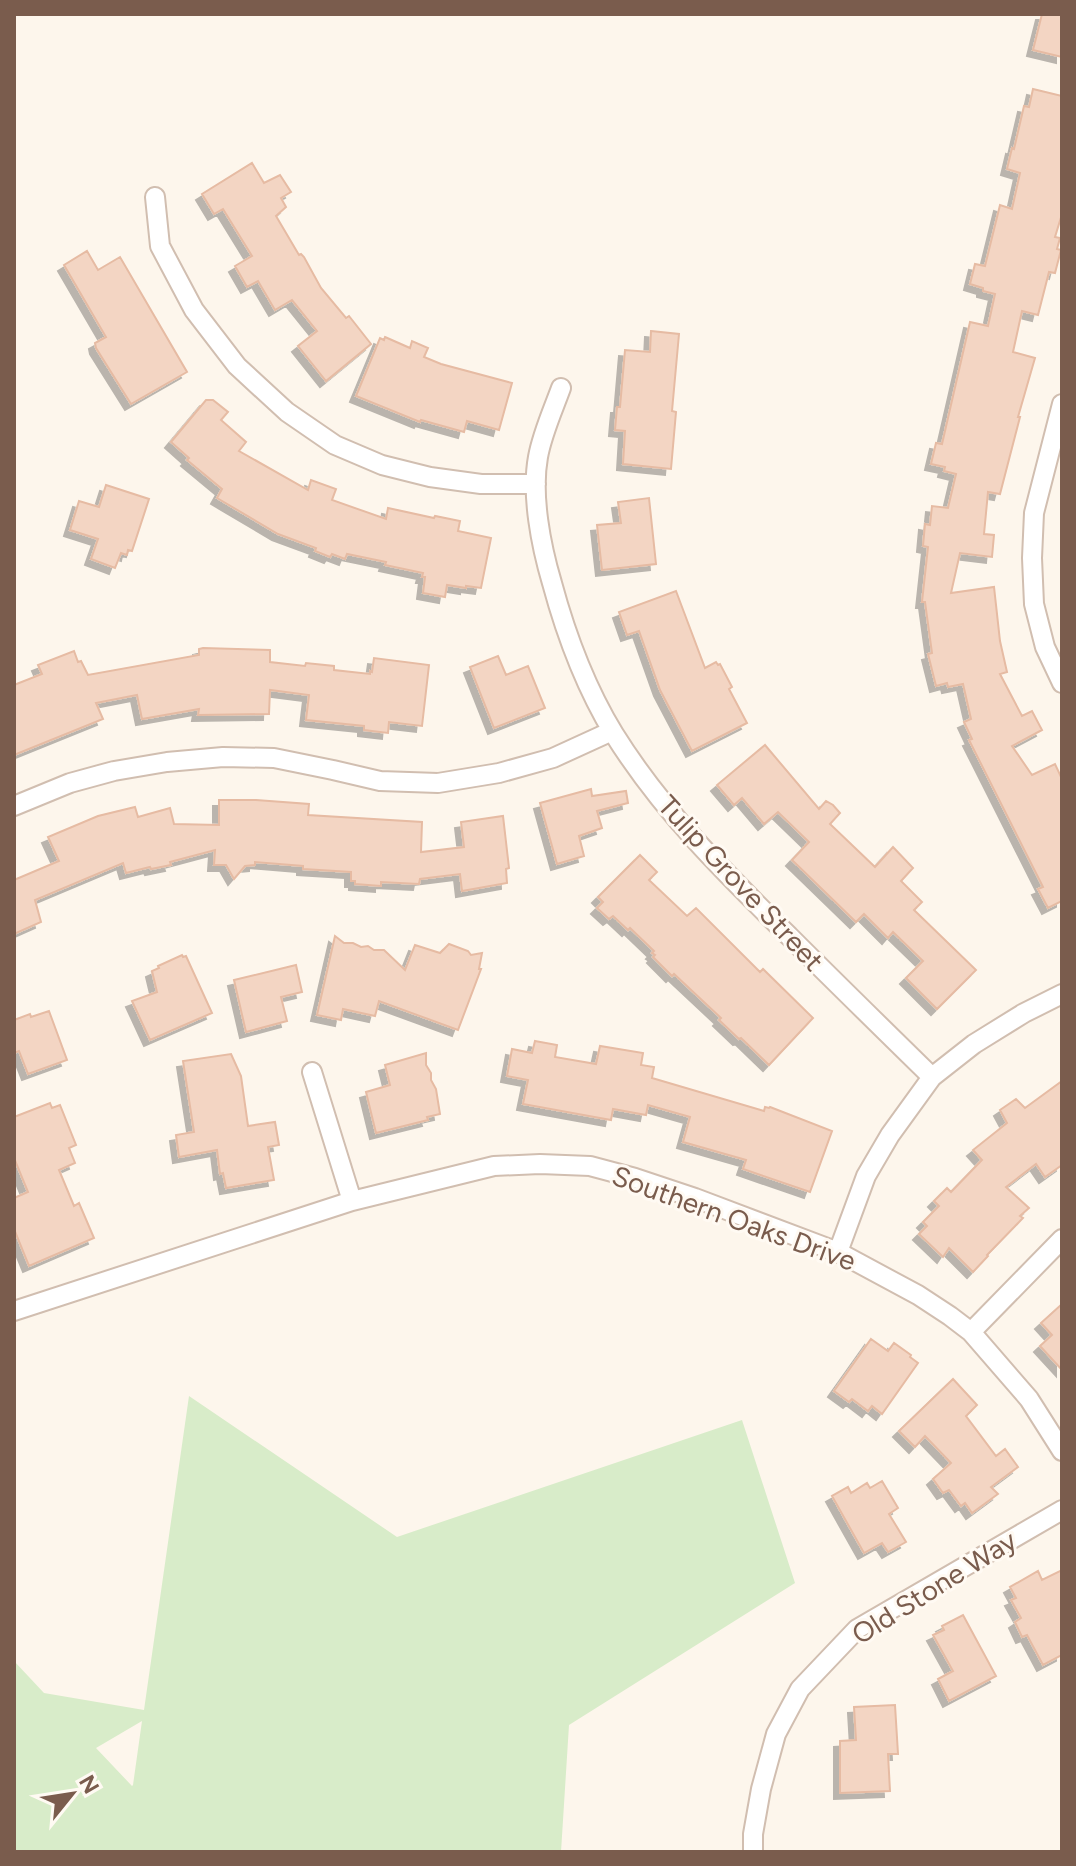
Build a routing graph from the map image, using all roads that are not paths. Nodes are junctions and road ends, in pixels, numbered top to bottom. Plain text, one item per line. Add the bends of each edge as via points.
1 (155, 197) dead end
2 (561, 388) dead end
3 (1062, 404) edge
4 (536, 484) junction
5 (1062, 683) edge
6 (612, 731) junction
7 (14, 806) edge
8 (1062, 994) edge
9 (312, 1072) dead end
10 (932, 1077) junction
11 (352, 1201) junction
12 (1062, 1239) edge
13 (838, 1252) junction
14 (14, 1311) edge
15 (971, 1332) junction
16 (1062, 1451) edge
17 (1062, 1510) edge
18 (753, 1852) edge

1 - 4 street via 160,246 194,310 237,366 287,412 335,445 382,465 481,484
2 - 4 street, Tulip Grove Street via 538,456
3 - 5 street via 1034,513 1032,558 1034,604
4 - 6 street, Tulip Grove Street via 540,527 562,622
6 - 7 street via 553,758 438,783 380,781 274,758 223,757 114,771
6 - 10 street, Tulip Grove Street via 641,775 719,868
8 - 10 street via 974,1044
9 - 11 street
10 - 13 street via 866,1176
11 - 13 street, Southern Oaks Drive via 494,1166 590,1166 695,1198
11 - 14 street, Southern Oaks Drive
12 - 15 street
13 - 15 street, Southern Oaks Drive via 918,1295
15 - 16 street, Southern Oaks Drive via 1029,1399
17 - 18 street, Old Stone Way via 857,1629 800,1689 776,1734 761,1789

